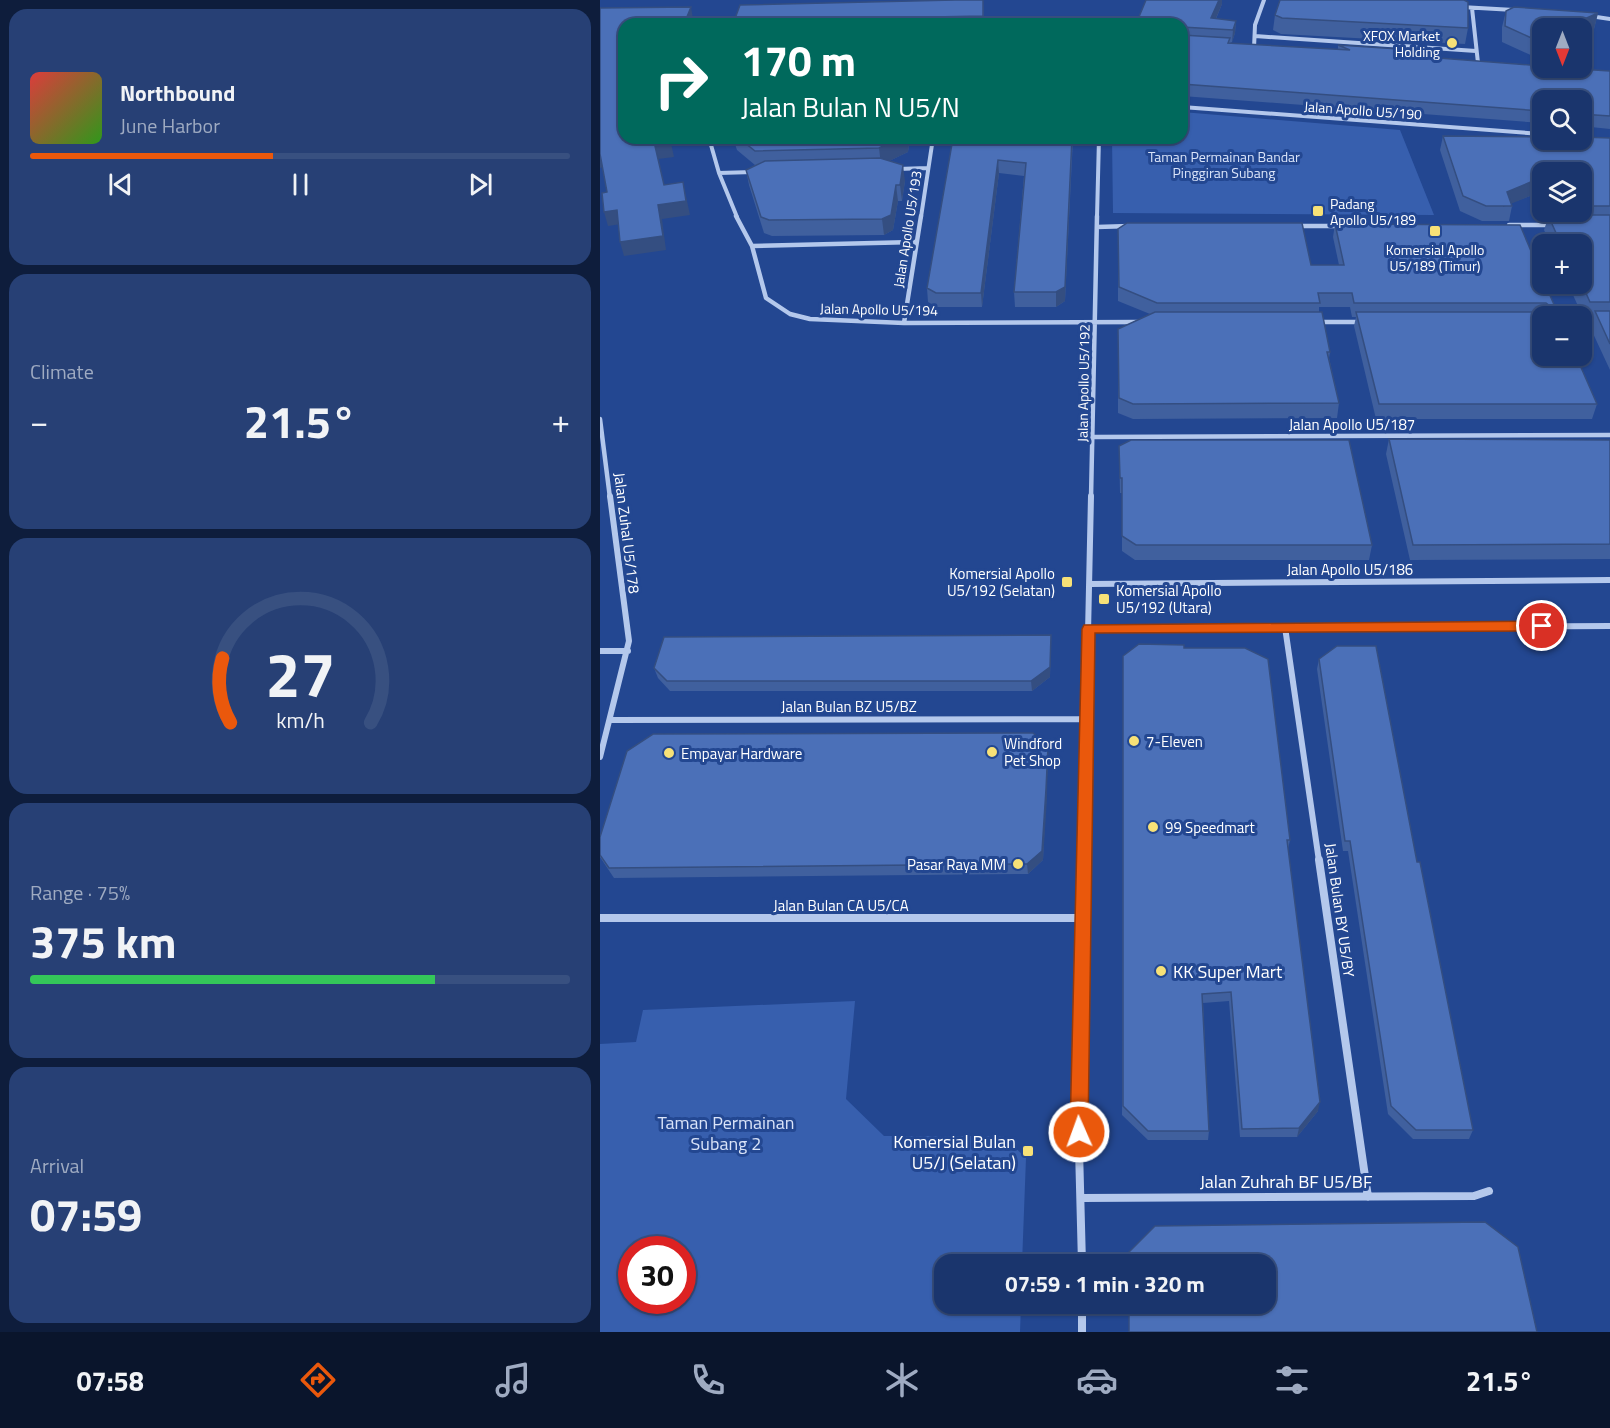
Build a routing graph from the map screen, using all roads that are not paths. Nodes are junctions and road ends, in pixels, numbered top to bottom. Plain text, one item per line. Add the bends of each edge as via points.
1 (1264, 0) edge
2 (1450, 6) edge
3 (1472, 8) junction
4 (1515, 10) edge
5 (1584, 15) edge
6 (1610, 19) edge
7 (1254, 36) junction
8 (1266, 48) edge
9 (1476, 51) junction
10 (1488, 63) edge
11 (1188, 107) edge
12 (1532, 133) edge
13 (711, 144) edge
14 (932, 144) edge
15 (1100, 144) edge
16 (927, 168) junction
17 (892, 169) edge
18 (765, 172) edge
19 (719, 173) junction
20 (1504, 225) edge
21 (1557, 225) edge
22 (1098, 226) junction
23 (1133, 226) edge
24 (1288, 226) edge
25 (1354, 226) edge
26 (915, 243) junction
27 (752, 246) junction
28 (1095, 322) junction
29 (1142, 322) edge
30 (1316, 322) edge
31 (1363, 322) edge
32 (1592, 322) edge
33 (1610, 322) edge
34 (904, 323) junction
35 (600, 419) edge
36 (1610, 435) edge
37 (1095, 437) junction
38 (1610, 580) edge
39 (1090, 584) junction
40 (1610, 626) edge
41 (1285, 627) junction
42 (1089, 629) junction
43 (600, 651) edge
44 (628, 651) junction
45 (1087, 719) junction
46 (611, 720) junction
47 (600, 757) edge
48 (600, 918) edge
49 (1082, 918) junction
50 (1489, 1191) dead end
51 (1368, 1197) junction
52 (1082, 1198) junction
53 (1082, 1254) edge
54 (1082, 1314) edge
55 (1082, 1332) edge

1 - 7 street
2 - 3 street
3 - 4 street
3 - 9 street
5 - 6 street
7 - 8 street via 1254,48
7 - 9 street
9 - 10 street via 1478,63
11 - 12 street, Jalan Apollo U5/190
13 - 19 street, Jalan Apollo U5/194
14 - 16 street, Jalan Apollo U5/193
15 - 22 street, Jalan Apollo U5/192
16 - 17 street
16 - 26 street, Jalan Apollo U5/193
18 - 19 street
19 - 27 street, Jalan Apollo U5/194
20 - 21 street
22 - 23 street
22 - 28 street, Jalan Apollo U5/192
24 - 25 street
26 - 27 street
26 - 34 street, Jalan Apollo U5/193
27 - 34 street, Jalan Apollo U5/194 via 766,298 784,311 810,319
28 - 29 street, Jalan Apollo U5/194
28 - 34 street, Jalan Apollo U5/194
28 - 37 street, Jalan Apollo U5/192
30 - 31 street
32 - 33 street
35 - 44 street, Jalan Zuhal U5/178
36 - 37 street, Jalan Apollo U5/187
37 - 39 street, Jalan Apollo U5/192
38 - 39 street, Jalan Apollo U5/186
39 - 42 street, Jalan Apollo U5/192
40 - 41 street
41 - 42 street
41 - 51 street, Jalan Bulan BY U5/BY
42 - 45 street, Jalan Apollo U5/192
43 - 44 street
44 - 46 street, Jalan Zuhal U5/178
45 - 46 street, Jalan Bulan BZ U5/BZ
45 - 49 street, Jalan Apollo U5/192
46 - 47 street, Jalan Zuhal U5/178
48 - 49 street, Jalan Bulan CA U5/CA
49 - 52 street, Jalan Apollo U5/192 via 1078,1110
50 - 51 street, Jalan Zuhrah BF U5/BF via 1474,1196
51 - 52 street, Jalan Zuhrah BF U5/BF
52 - 53 street, Jalan Apollo U5/192
54 - 55 street

